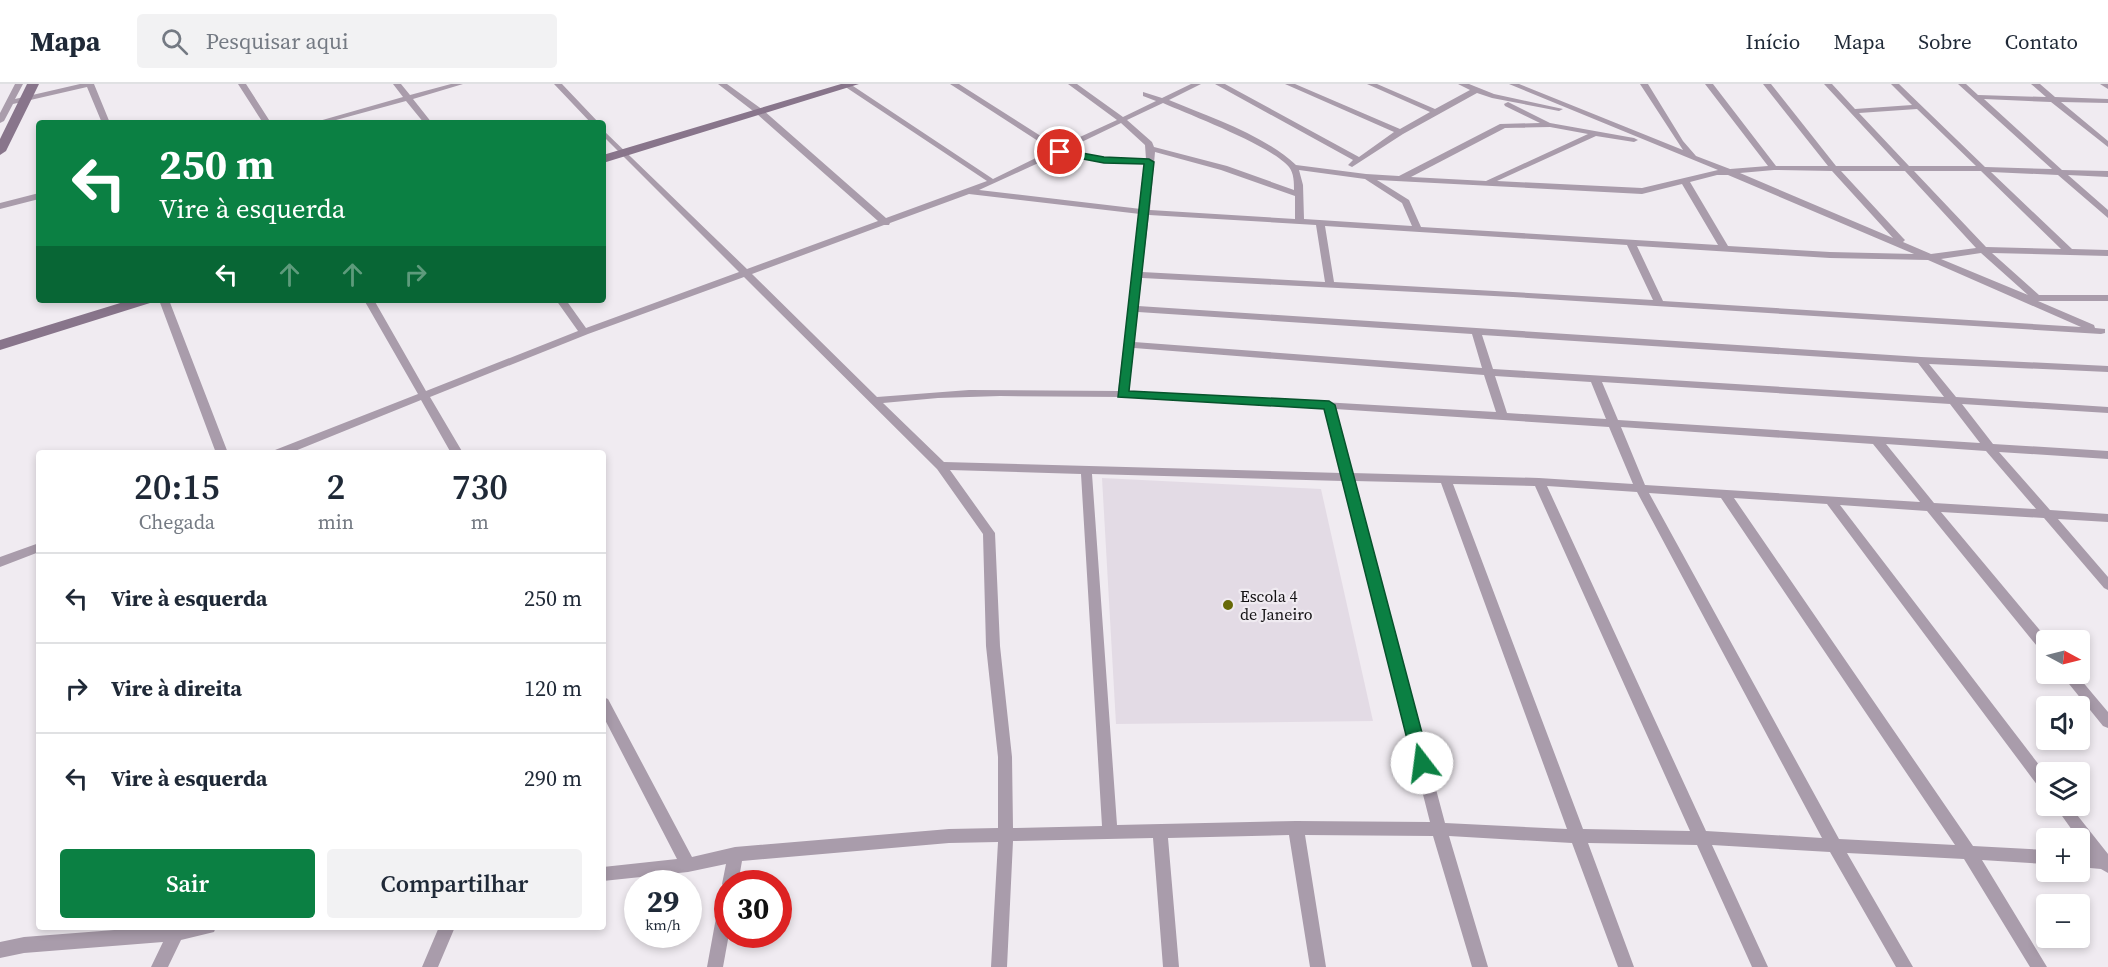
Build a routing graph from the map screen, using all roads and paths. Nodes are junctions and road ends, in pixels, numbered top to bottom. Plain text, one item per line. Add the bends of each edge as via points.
1 (18, 84) edge
2 (33, 84) edge
3 (90, 84) edge
4 (242, 84) edge
5 (397, 84) edge
6 (459, 84) edge
7 (558, 84) edge
8 (722, 84) edge
9 (849, 84) edge
10 (954, 84) edge
11 (1072, 84) edge
12 (1197, 84) edge
13 (1219, 84) edge
14 (1289, 84) edge
15 (1371, 84) edge
16 (1462, 84) edge
17 (1513, 84) edge
18 (1644, 84) edge
19 (1709, 84) edge
20 (1767, 84) edge
21 (1828, 84) edge
22 (1895, 84) edge
23 (1962, 84) edge
24 (2035, 84) edge
25 (2104, 84) edge
26 (2108, 87) edge
27 (1476, 90) junction
28 (1146, 94) dead end
29 (1492, 96) junction
30 (1977, 97) junction
31 (26, 98) junction
32 (408, 98) junction
33 (2052, 99) junction
34 (1163, 100) junction
35 (2108, 101) edge
36 (10, 102) junction
37 (1918, 107) junction
38 (1853, 111) junction
39 (760, 112) junction
40 (1435, 112) junction
41 (1583, 114) junction
42 (1121, 118) junction
43 (105, 120) edge
44 (265, 120) edge
45 (327, 120) edge
46 (426, 120) edge
47 (592, 120) edge
48 (0, 121) edge
49 (1550, 125) junction
50 (1400, 132) junction
51 (606, 135) edge
52 (1593, 135) junction
53 (1652, 142) junction
54 (2108, 145) edge
55 (1151, 149) junction
56 (0, 151) edge
57 (1060, 152) junction
58 (623, 153) junction
59 (1180, 157) junction
60 (606, 158) edge
61 (1694, 158) junction
62 (1357, 159) junction
63 (1149, 164) junction
64 (1294, 167) junction
65 (1833, 167) junction
66 (1774, 168) junction
67 (1906, 168) junction
68 (1981, 169) junction
69 (1730, 172) junction
70 (2061, 172) junction
71 (1347, 173) junction
72 (2108, 174) edge
73 (1366, 177) junction
74 (1401, 178) junction
75 (993, 182) junction
76 (1685, 182) junction
77 (1486, 183) junction
78 (968, 192) junction
79 (1298, 194) junction
80 (36, 197) edge
81 (0, 206) edge
82 (1145, 212) junction
83 (2108, 215) edge
84 (1300, 222) junction
85 (886, 223) junction
86 (1320, 223) junction
87 (1418, 229) junction
88 (1631, 243) junction
89 (1905, 245) junction
90 (1725, 249) junction
91 (1983, 250) junction
92 (2069, 252) junction
93 (2108, 253) edge
94 (1933, 258) junction
95 (746, 274) junction
96 (1138, 275) junction
97 (1330, 285) junction
98 (2019, 298) junction
99 (2037, 298) junction
100 (2108, 298) edge
101 (136, 303) edge
102 (165, 303) edge
103 (371, 303) edge
104 (563, 303) edge
105 (1659, 303) junction
106 (1134, 309) junction
107 (584, 332) junction
108 (1476, 332) junction
109 (2105, 333) edge
110 (0, 345) edge
111 (1129, 345) junction
112 (1921, 360) junction
113 (2108, 369) edge
114 (1488, 372) junction
115 (1594, 379) junction
116 (1123, 394) junction
117 (423, 396) junction
118 (877, 400) junction
119 (1953, 402) junction
120 (1329, 405) junction
121 (2108, 410) edge
122 (1503, 417) junction
123 (1613, 424) junction
124 (1876, 440) junction
125 (1990, 448) junction
126 (221, 450) edge
127 (287, 450) edge
128 (455, 450) edge
129 (2108, 455) edge
130 (941, 466) junction
131 (1086, 470) junction
132 (1347, 478) junction
133 (1446, 480) junction
134 (1539, 482) junction
135 (1640, 487) junction
136 (1724, 493) junction
137 (1829, 499) junction
138 (1928, 505) junction
139 (2047, 515) junction
140 (2108, 518) edge
141 (36, 548) edge
142 (0, 562) edge
143 (2108, 585) edge
144 (2036, 635) edge
145 (2076, 684) edge
146 (606, 709) edge
147 (2108, 722) edge
148 (2036, 772) edge
149 (2070, 816) edge
150 (1296, 828) junction
151 (1439, 829) junction
152 (1161, 831) junction
153 (1110, 832) junction
154 (1006, 834) junction
155 (1578, 836) junction
156 (1704, 838) junction
157 (1834, 844) junction
158 (1969, 853) junction
159 (735, 854) junction
160 (2036, 857) edge
161 (2090, 861) edge
162 (2107, 863) edge
163 (688, 865) junction
164 (732, 870) edge
165 (606, 874) edge
166 (192, 930) edge
167 (446, 930) edge
168 (176, 933) junction
169 (718, 948) edge
170 (0, 950) edge
171 (159, 967) edge
172 (430, 967) edge
173 (715, 967) edge
174 (999, 967) edge
175 (1171, 967) edge
176 (1318, 967) edge
177 (1480, 967) edge
178 (1626, 967) edge
179 (1760, 967) edge
180 (1905, 967) edge
181 (2039, 967) edge

1 - 36 street
2 - 31 main road
3 - 31 street
3 - 43 street
4 - 44 street
5 - 32 street
6 - 32 street
7 - 47 street
8 - 39 street
9 - 39 main road
9 - 75 street
10 - 57 street
11 - 42 street
12 - 34 street
13 - 62 street
14 - 50 street
15 - 40 street
16 - 27 street
17 - 41 street
18 - 61 street
19 - 66 street
20 - 65 street
21 - 38 street
22 - 37 street
23 - 30 street
24 - 33 street
25 - 26 street
27 - 29 street
27 - 40 street
28 - 34 street
29 - 41 street
29 - 49 street
30 - 33 street
30 - 70 street
31 - 36 street
31 - 56 main road
32 - 45 street
32 - 46 street
33 - 35 street
33 - 54 street
34 - 42 street
34 - 64 street via 1238,134
36 - 48 street
37 - 38 street
37 - 68 street
38 - 67 street
39 - 58 main road
39 - 85 street
40 - 50 street
41 - 53 street
42 - 55 street
42 - 57 street
49 - 52 street
49 - 74 street via 1503,126
50 - 62 street
51 - 58 street
52 - 53 street
52 - 77 street
53 - 61 street
55 - 59 street
55 - 63 street
57 - 63 street
57 - 75 street
58 - 60 main road
58 - 95 street
59 - 63 street
59 - 79 street
61 - 69 street
62 - 71 street
63 - 82 street
64 - 71 street
64 - 79 street
65 - 66 street
65 - 67 street
65 - 89 street
66 - 69 street
67 - 68 street
67 - 91 street
68 - 70 street
68 - 92 street
69 - 76 street
69 - 89 street
70 - 72 street
70 - 83 street
71 - 73 street
73 - 74 street
73 - 87 street via 1406,202
74 - 77 street
75 - 78 street
76 - 77 street via 1642,191
76 - 90 street
78 - 82 street
78 - 85 street
79 - 84 street
80 - 81 street
82 - 84 street
82 - 96 street
84 - 86 street
85 - 95 street
86 - 87 street
86 - 97 street
87 - 88 street
88 - 90 street
88 - 105 street
89 - 94 street
90 - 94 street
91 - 92 street
91 - 94 street
91 - 99 street
92 - 93 street
94 - 98 street
95 - 107 street
95 - 118 street
96 - 97 street
96 - 106 street
97 - 105 street
98 - 99 street
98 - 109 street
99 - 100 street
101 - 110 main road
102 - 126 street
103 - 117 street
104 - 107 street
105 - 109 street
106 - 108 street
106 - 111 street
107 - 117 street
108 - 112 street
108 - 114 street
111 - 114 street
111 - 116 street
112 - 113 street
112 - 119 street
114 - 115 street
114 - 122 street
115 - 119 street
115 - 123 street
116 - 118 street via 995,392
116 - 120 street
117 - 127 street
117 - 128 street
118 - 130 street
119 - 121 street
119 - 125 street
120 - 122 street
120 - 132 street
122 - 123 street
123 - 124 street
123 - 135 street
124 - 125 street
124 - 138 street
125 - 129 street
125 - 139 street
130 - 131 street
130 - 154 street via 989,533 993,646 1005,757
131 - 132 street
131 - 153 street
132 - 133 street
132 - 151 street
133 - 134 street
133 - 155 street
134 - 135 street
134 - 156 street
135 - 136 street
135 - 157 street
136 - 137 street
136 - 158 street
137 - 138 street
137 - 148 street
138 - 139 street
138 - 144 street
139 - 140 street
139 - 143 street
141 - 142 street
145 - 147 street
146 - 163 street
149 - 162 street
150 - 151 street
150 - 152 street
150 - 176 street
151 - 155 street
151 - 177 street
152 - 153 street
152 - 175 street
153 - 154 street
154 - 159 street
154 - 174 street
155 - 156 street
155 - 178 street
156 - 157 street
156 - 179 street
157 - 158 street
157 - 180 street
158 - 160 street
158 - 181 street
159 - 163 street
159 - 164 street
161 - 162 street
163 - 165 street
166 - 168 street
167 - 172 street
168 - 170 street
168 - 171 street
169 - 173 street

